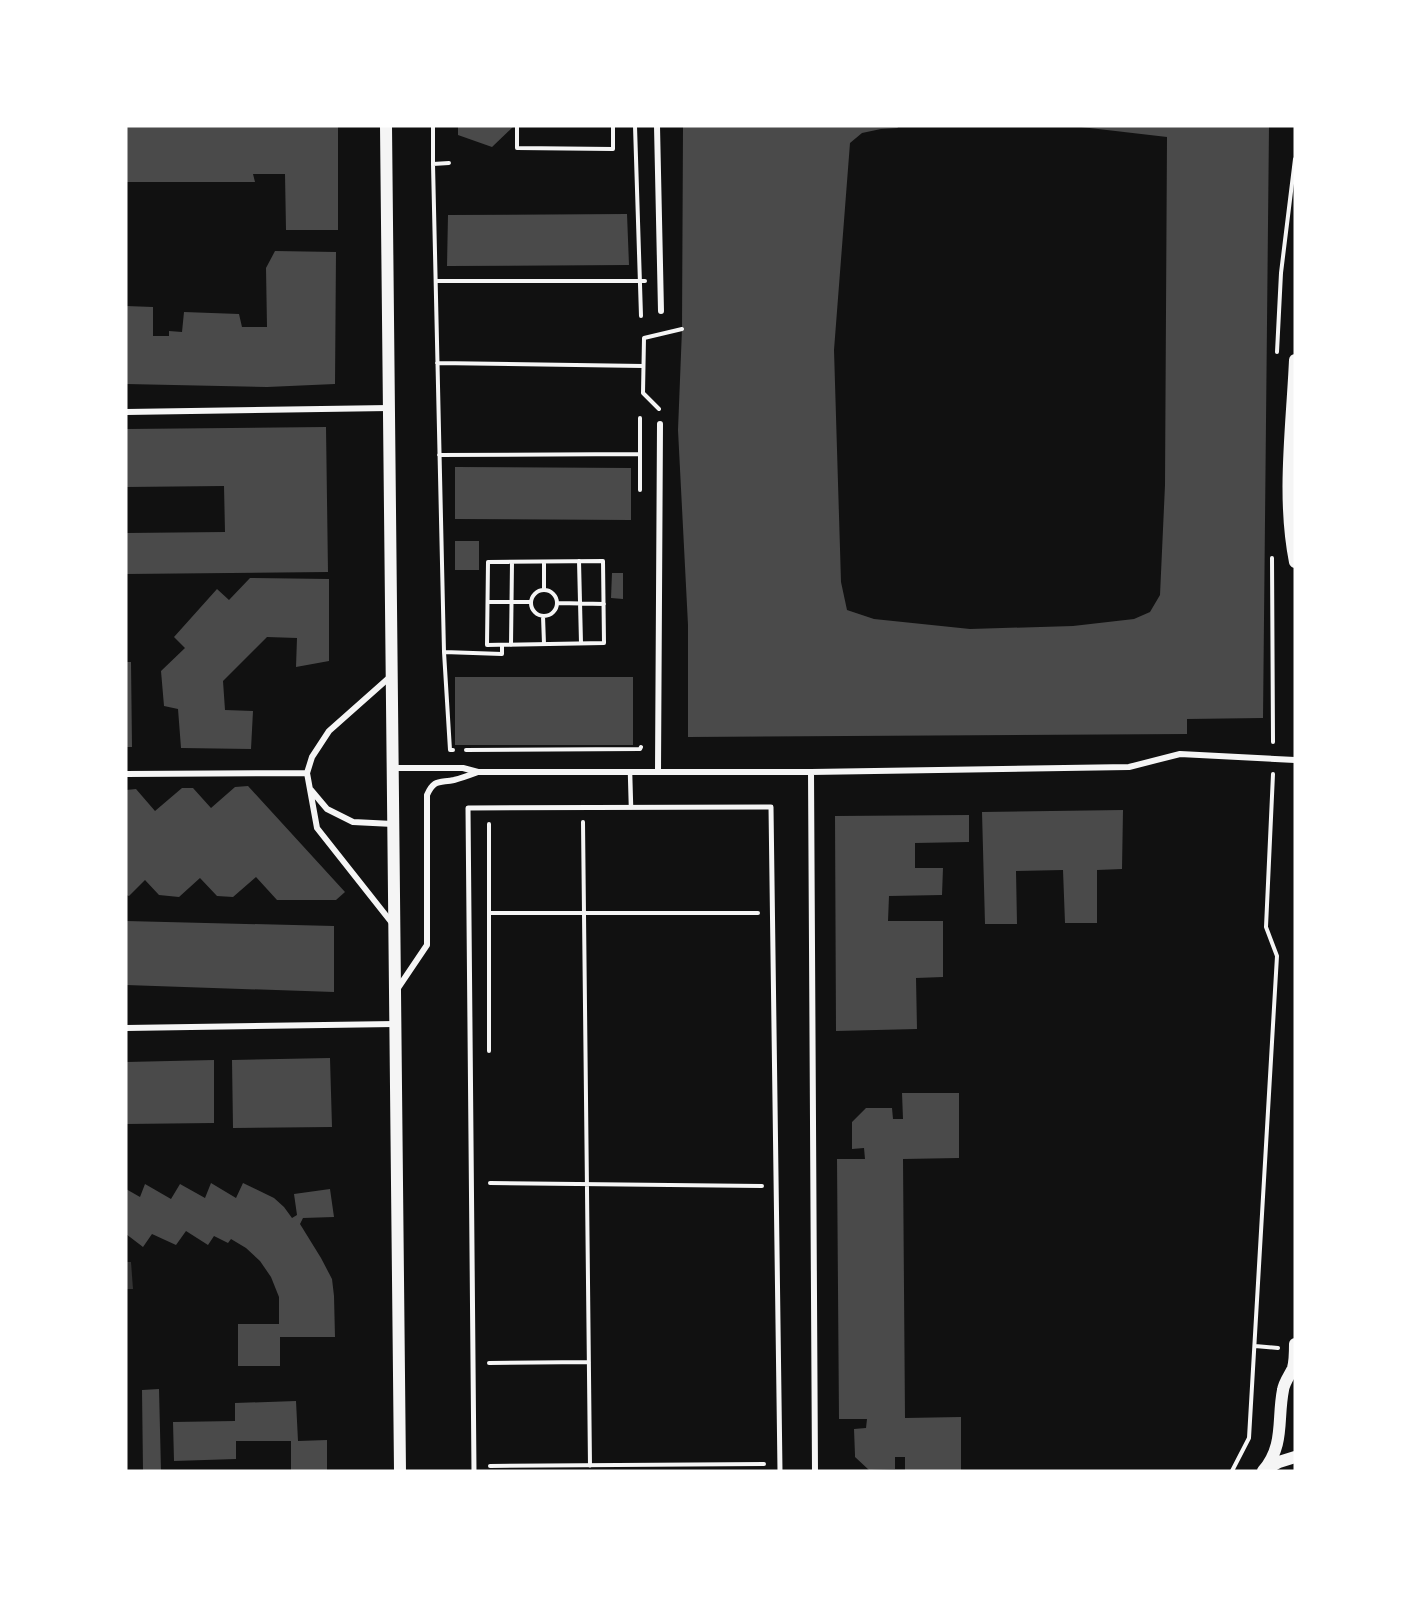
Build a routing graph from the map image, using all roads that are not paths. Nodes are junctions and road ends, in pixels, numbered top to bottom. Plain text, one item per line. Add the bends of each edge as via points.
1 (386, 126) edge
2 (657, 126) edge
3 (661, 311) dead end
4 (1295, 360) edge
5 (389, 408) junction
6 (126, 412) edge
7 (660, 424) dead end
8 (1295, 562) edge
9 (392, 676) junction
10 (1295, 760) edge
11 (392, 768) junction
12 (478, 772) junction
13 (630, 772) junction
14 (658, 772) junction
15 (811, 772) junction
16 (307, 773) junction
17 (126, 774) edge
18 (311, 789) junction
19 (631, 807) junction
20 (393, 824) junction
21 (394, 926) junction
22 (394, 993) junction
23 (395, 1024) junction
24 (126, 1028) edge
25 (1295, 1344) edge
26 (1294, 1367) edge
27 (1295, 1457) edge
28 (400, 1471) edge
29 (474, 1471) edge
30 (780, 1471) edge
31 (815, 1471) edge
32 (1263, 1471) edge

1 - 5 main road
2 - 3 street
4 - 8 main road via 1289,481
5 - 6 street
5 - 9 main road
7 - 14 street
9 - 11 main road
9 - 16 street via 329,731
10 - 15 street via 1180,754 1129,767
11 - 12 street via 463,768
11 - 20 main road
12 - 13 street
12 - 22 street via 441,780 430,787 427,945
13 - 14 street
13 - 19 lane
14 - 15 street
15 - 31 street
16 - 17 street
16 - 18 street
18 - 20 street via 327,809 353,822
18 - 21 street via 318,828
19 - 29 street via 468,808
19 - 30 street via 771,807
20 - 21 main road
21 - 22 main road
22 - 23 main road
23 - 24 street
23 - 28 main road
25 - 26 main road
26 - 32 main road via 1283,1387 1277,1449
27 - 32 main road

